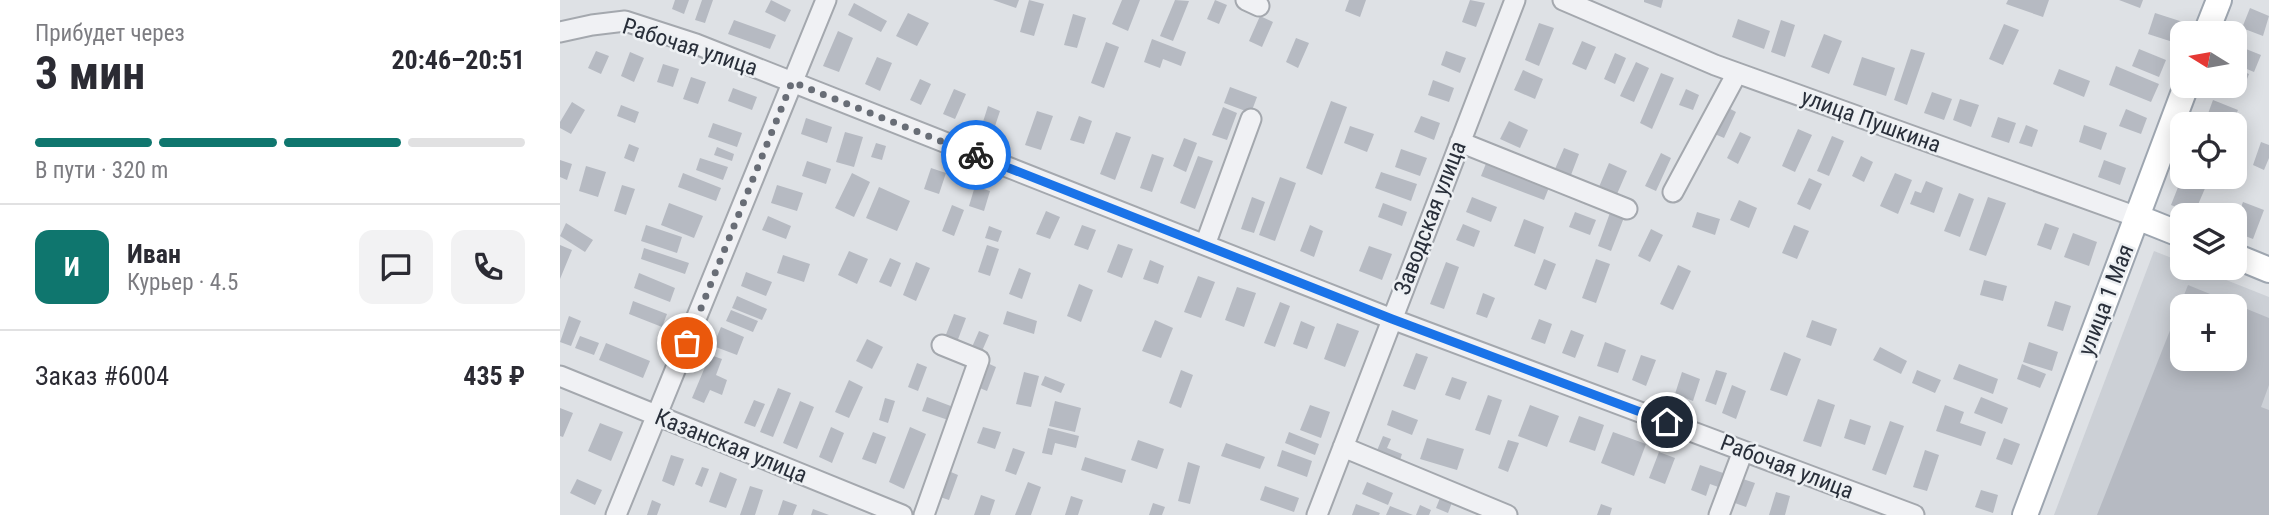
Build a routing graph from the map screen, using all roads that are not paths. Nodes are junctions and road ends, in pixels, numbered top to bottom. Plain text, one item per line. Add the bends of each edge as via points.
1 (826, 0) edge
2 (1515, 0) edge
3 (1563, 0) edge
4 (2219, 0) edge
5 (2211, 21) edge
6 (560, 32) edge
7 (1737, 73) junction
8 (792, 82) junction
9 (2182, 98) edge
10 (1251, 119) dead end
11 (1460, 142) junction
12 (1673, 192) dead end
13 (1627, 209) dead end
14 (2137, 217) junction
15 (2170, 230) edge
16 (1205, 245) junction
17 (2247, 261) edge
18 (2269, 270) edge
19 (1392, 319) junction
20 (942, 345) dead end
21 (560, 376) edge
22 (657, 416) junction
23 (1343, 447) junction
24 (1743, 451) junction
25 (616, 515) edge
26 (902, 515) edge
27 (924, 515) edge
28 (1317, 515) edge
29 (1507, 515) edge
30 (1719, 515) edge
31 (1914, 515) edge
32 (2025, 515) edge

1 - 8 street
2 - 11 street, Заводская улица
3 - 7 street, улица Пушкина
4 - 5 main road
6 - 8 street, Рабочая улица via 625,21
7 - 12 street
7 - 14 street, улица Пушкина
8 - 16 street, Рабочая улица
8 - 22 street
9 - 14 main road, улица 1 Мая
10 - 16 street
11 - 13 street
11 - 19 street, Заводская улица
14 - 15 main road, улица Пушкина
14 - 32 main road, улица 1 Мая
16 - 19 street, Рабочая улица
17 - 18 main road
19 - 23 street, Заводская улица
19 - 24 street, Рабочая улица
20 - 27 street via 979,360
21 - 22 street, Казанская улица
22 - 25 street
22 - 26 street, Казанская улица
23 - 28 street, Заводская улица
23 - 29 street
24 - 30 street
24 - 31 street, Рабочая улица

